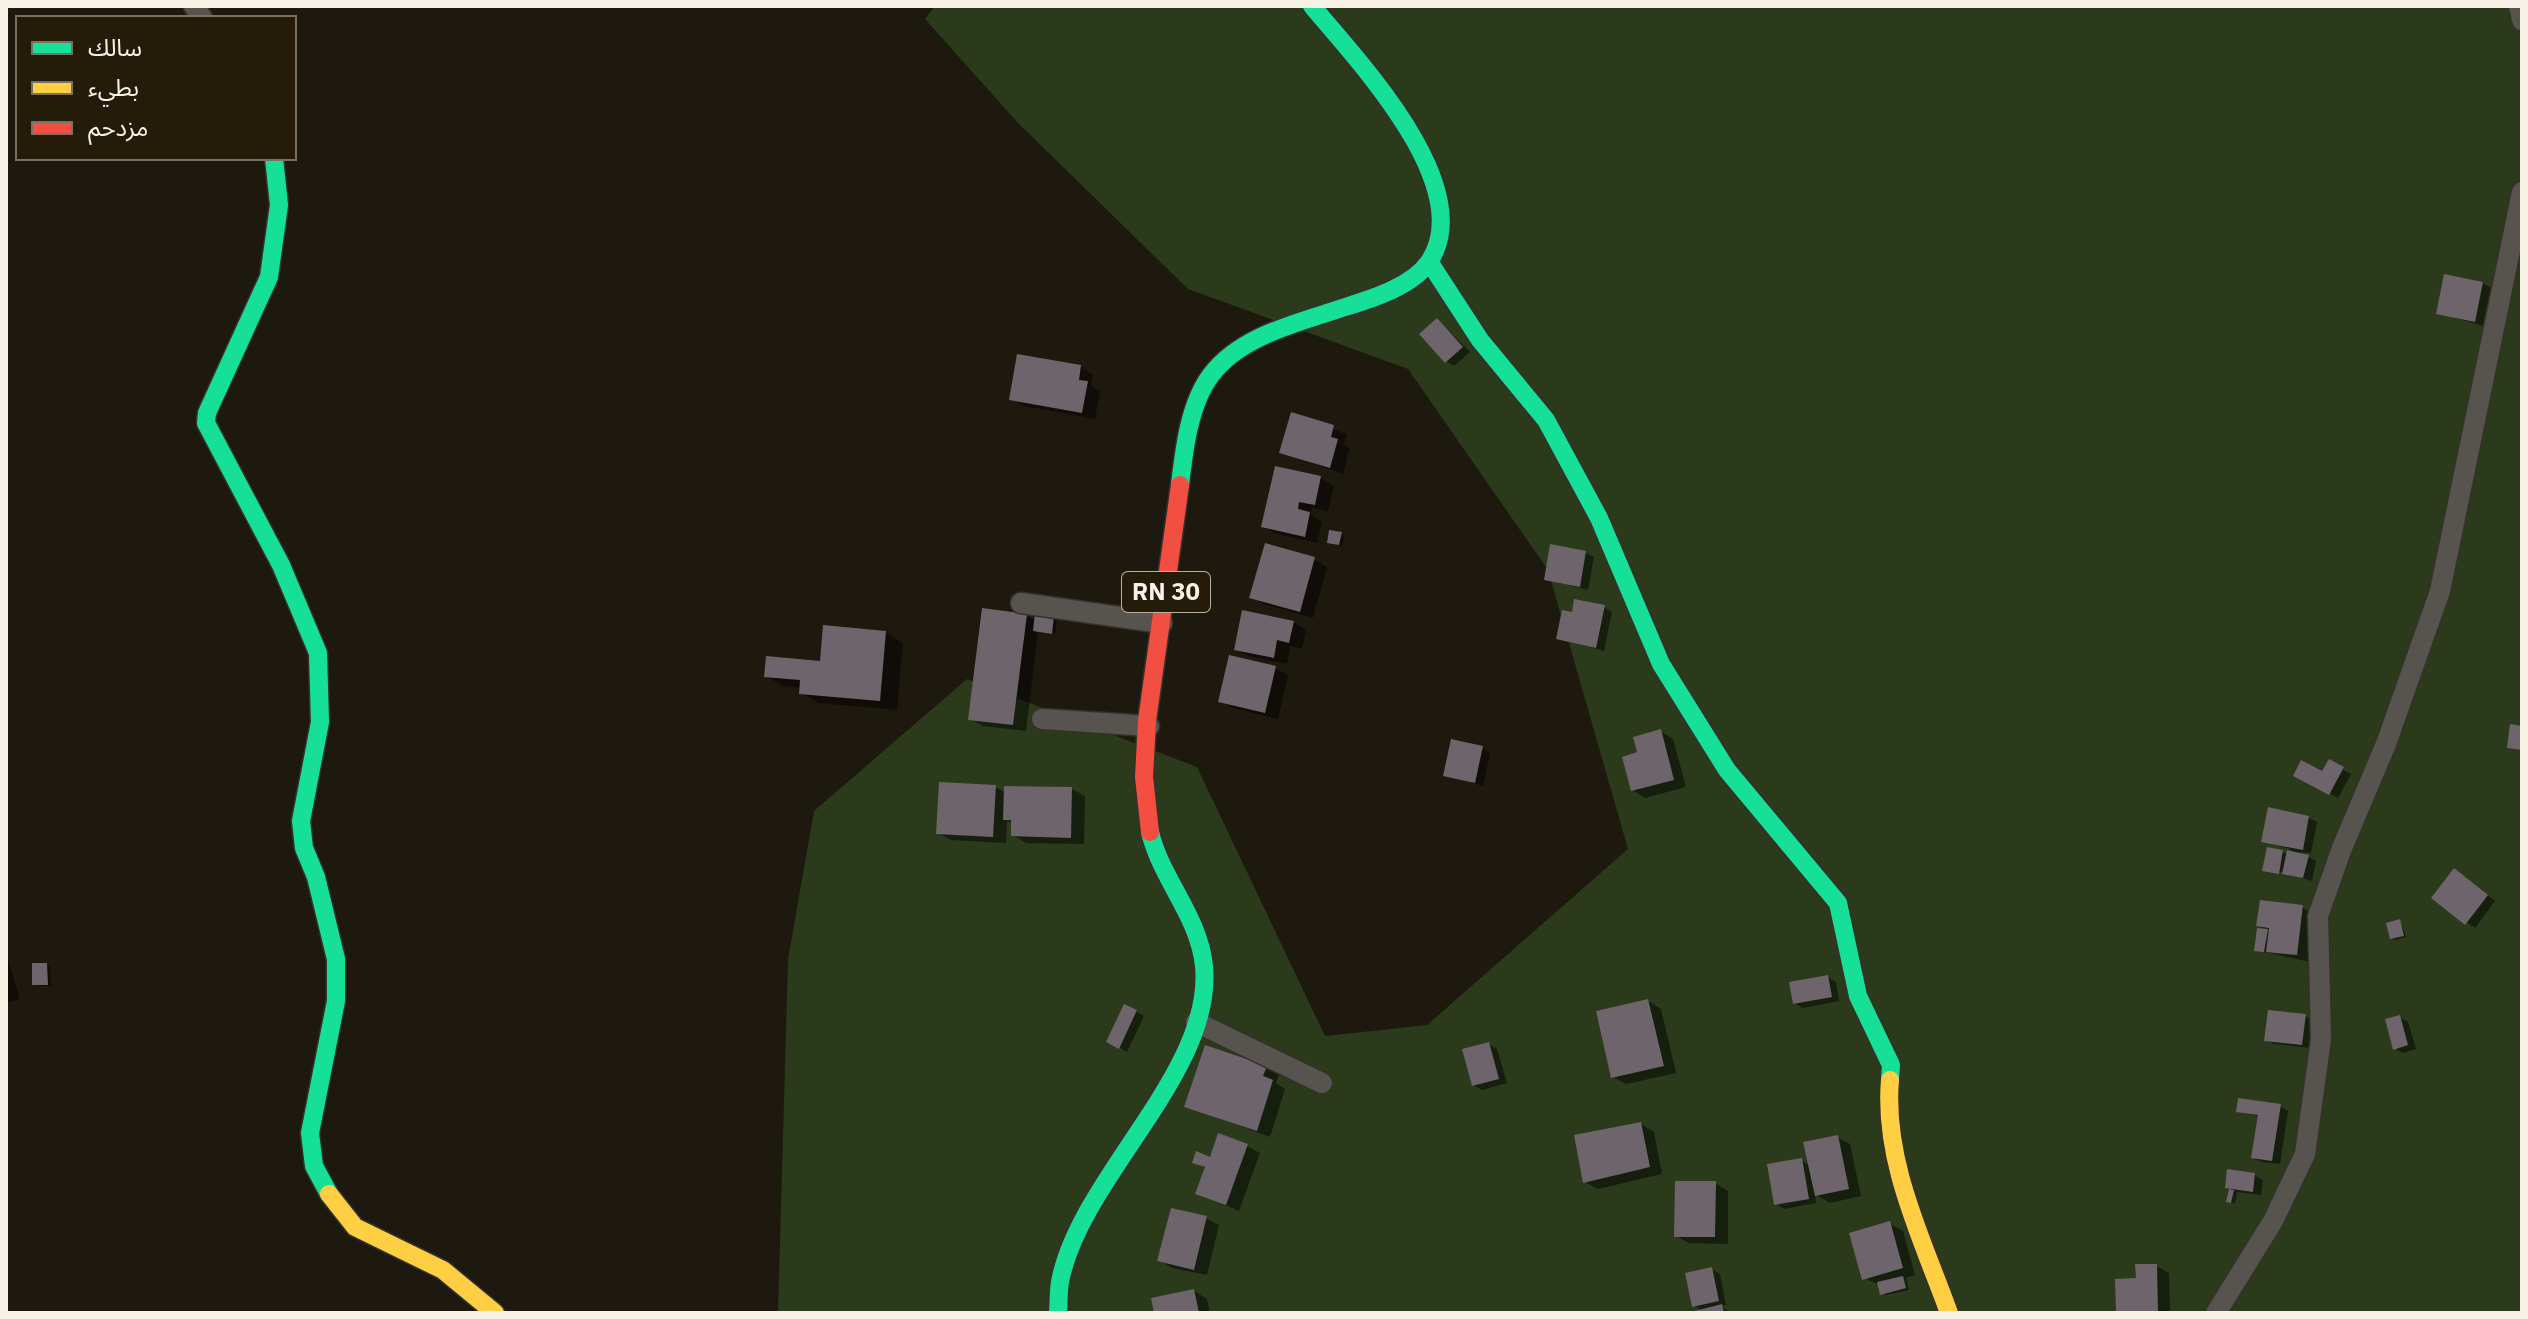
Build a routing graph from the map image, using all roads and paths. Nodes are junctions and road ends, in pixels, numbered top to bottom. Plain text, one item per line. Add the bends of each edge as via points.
1 (1312, 6) edge
2 (2519, 6) edge
3 (2522, 20) edge
4 (274, 160) edge
5 (2522, 192) edge
6 (1430, 263) junction
7 (1021, 603) dead end
8 (1162, 623) junction
9 (1042, 719) dead end
10 (1149, 726) junction
11 (1196, 1022) junction
12 (1322, 1083) dead end
13 (495, 1313) edge
14 (1058, 1313) edge
15 (1949, 1313) edge
16 (2216, 1313) edge

1 - 6 street via 1397,111 1428,168 1441,220
2 - 3 street
4 - 13 street via 279,205 269,277 206,423 281,565 318,653 320,722 301,821 336,959 336,1001 310,1133 314,1166 355,1227 443,1270
5 - 16 street via 2440,591 2318,916 2321,1039 2305,1154 2273,1221
6 - 8 street, RN 30 via 1408,283 1233,351 1210,374 1198,400 1182,470
6 - 15 street via 1480,340 1546,420 1599,518 1661,664 1727,770 1838,903 1858,996 1891,1065 1887,1112 1893,1155
7 - 8 street
8 - 10 street, RN 30
9 - 10 street
10 - 11 street, RN 30 via 1145,803 1155,856 1205,952 1203,999
11 - 12 street
11 - 14 street, RN 30 via 1187,1054 1067,1254

